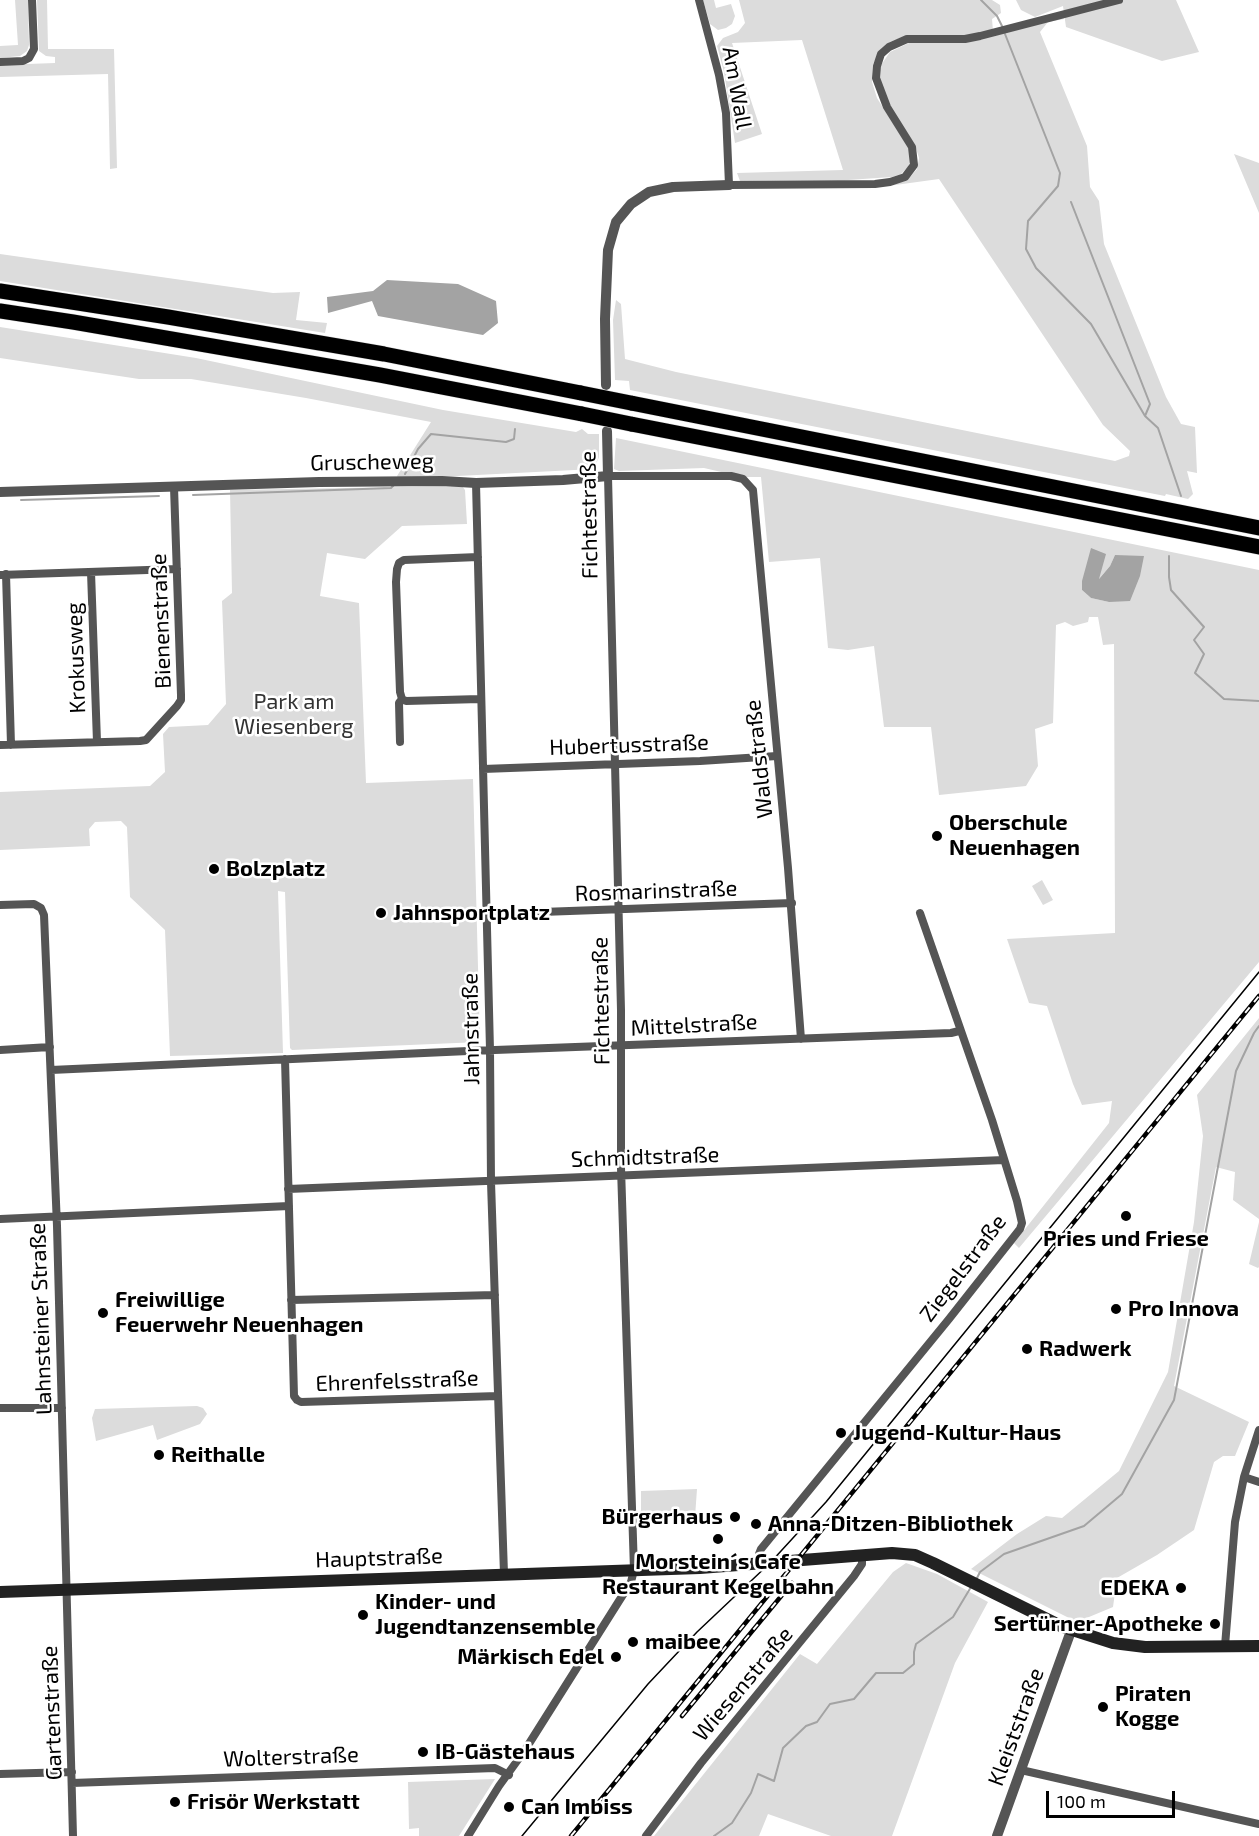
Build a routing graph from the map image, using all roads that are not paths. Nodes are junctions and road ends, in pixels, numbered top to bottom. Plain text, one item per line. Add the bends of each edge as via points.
1 (32, 0) edge
2 (699, 0) edge
3 (1119, 0) edge
4 (0, 62) edge
5 (729, 185) junction
6 (0, 291) edge
7 (0, 311) edge
8 (606, 385) dead end
9 (608, 431) dead end
10 (609, 476) junction
11 (743, 479) joint
12 (476, 483) junction
13 (174, 487) junction
14 (0, 492) edge
15 (1259, 528) edge
16 (1259, 547) edge
17 (478, 557) junction
18 (177, 569) junction
19 (92, 572) junction
20 (3, 574) edge
21 (402, 699) junction
22 (480, 699) junction
23 (97, 742) junction
24 (400, 742) dead end
25 (0, 745) edge
26 (10, 745) junction
27 (777, 756) junction
28 (616, 765) junction
29 (483, 769) junction
30 (792, 903) junction
31 (0, 905) edge
32 (618, 911) junction
33 (920, 913) dead end
34 (486, 914) junction
35 (960, 1030) junction
36 (801, 1039) junction
37 (621, 1046) junction
38 (50, 1047) junction
39 (0, 1050) edge
40 (490, 1050) junction
41 (285, 1059) junction
42 (51, 1070) junction
43 (1004, 1160) junction
44 (621, 1176) junction
45 (491, 1182) junction
46 (288, 1189) junction
47 (289, 1206) junction
48 (56, 1216) junction
49 (0, 1219) edge
50 (495, 1295) junction
51 (291, 1300) junction
52 (498, 1396) junction
53 (0, 1408) edge
54 (62, 1408) junction
55 (1259, 1430) edge
56 (1244, 1478) junction
57 (1259, 1482) edge
58 (862, 1554) junction
59 (759, 1564) junction
60 (634, 1570) junction
61 (504, 1574) junction
62 (67, 1589) junction
63 (0, 1592) edge
64 (1071, 1631) junction
65 (1225, 1646) junction
66 (1259, 1646) edge
67 (1021, 1770) junction
68 (72, 1772) junction
69 (0, 1774) edge
70 (508, 1775) junction
71 (72, 1783) junction
72 (1259, 1824) edge
73 (73, 1836) edge
74 (468, 1836) edge
75 (646, 1836) edge
76 (997, 1836) edge

1 - 4 street via 34,49 23,61
2 - 5 street, Am Wall via 726,113
3 - 5 street via 965,39 907,39 882,54 876,78 879,91 915,159 905,177 875,184
5 - 8 street via 649,192 631,204 616,222 608,250
6 - 15 highway, bridge via 361,350
7 - 16 highway, bridge via 380,375
9 - 10 street, Fichtestraße
10 - 11 street, Gruscheweg
10 - 12 street, Gruscheweg
10 - 28 street, Fichtestraße
11 - 27 street, Waldstraße via 753,490 755,501
12 - 13 street, Gruscheweg
12 - 17 street, Jahnstraße
13 - 14 street, Gruscheweg
13 - 18 street, Bienenstraße
17 - 21 street via 399,563 396,582
17 - 22 street, Jahnstraße
18 - 19 street
18 - 23 street, Bienenstraße via 181,700 146,740
19 - 20 street
19 - 23 street, Krokusweg
20 - 26 street
21 - 22 street
21 - 24 street
22 - 29 street, Jahnstraße
23 - 26 street, Bienenstraße
25 - 26 street, Bienenstraße
27 - 28 street, Hubertusstraße
27 - 30 street, Waldstraße
28 - 29 street, Hubertusstraße
28 - 32 street, Fichtestraße
29 - 34 street, Jahnstraße
30 - 32 street, Rosmarinstraße
30 - 36 street, Waldstraße
31 - 38 street, Lahnsteiner Straße via 34,904 44,915
32 - 34 street, Rosmarinstraße
32 - 37 street, Fichtestraße
33 - 35 street, Ziegelstraße
34 - 40 street, Jahnstraße
35 - 36 street, Mittelstraße
35 - 43 street, Ziegelstraße
36 - 37 street, Mittelstraße
37 - 40 street, Mittelstraße
37 - 44 street, Fichtestraße
38 - 39 street
38 - 42 street, Lahnsteiner Straße
40 - 41 street, Mittelstraße
40 - 45 street, Jahnstraße
41 - 42 street, Mittelstraße
41 - 46 street
42 - 48 street, Lahnsteiner Straße
43 - 44 street, Schmidtstraße
43 - 59 street, Ziegelstraße via 1022,1218 1020,1229 761,1549
44 - 45 street, Schmidtstraße
44 - 60 street, Fichtestraße
45 - 46 street, Schmidtstraße
45 - 50 street, Jahnstraße
46 - 47 street
47 - 48 street
47 - 51 street
48 - 49 street
48 - 54 street, Lahnsteiner Straße
50 - 51 street
50 - 52 street, Jahnstraße
51 - 52 street, Ehrenfelsstraße via 294,1396 301,1402
52 - 61 street, Jahnstraße
53 - 54 street
54 - 62 street, Lahnsteiner Straße
55 - 56 street
56 - 57 street
56 - 65 street via 1235,1522
58 - 59 main road, Hauptstraße
58 - 64 main road, Hauptstraße via 915,1555
58 - 75 street, Wiesenstraße via 862,1564 854,1576
59 - 60 main road, Hauptstraße
60 - 61 main road, Hauptstraße
60 - 70 street via 631,1582
61 - 62 main road, Hauptstraße
62 - 63 main road, Hauptstraße
62 - 68 street, Gartenstraße
64 - 65 main road, Hauptstraße via 1130,1646
64 - 67 street, Kleiststraße
65 - 66 main road, Hauptstraße
67 - 72 street
67 - 76 street, Kleiststraße
68 - 69 street
68 - 71 street, Gartenstraße
70 - 71 street, Wolterstraße via 495,1768
70 - 74 street
71 - 73 street, Gartenstraße

